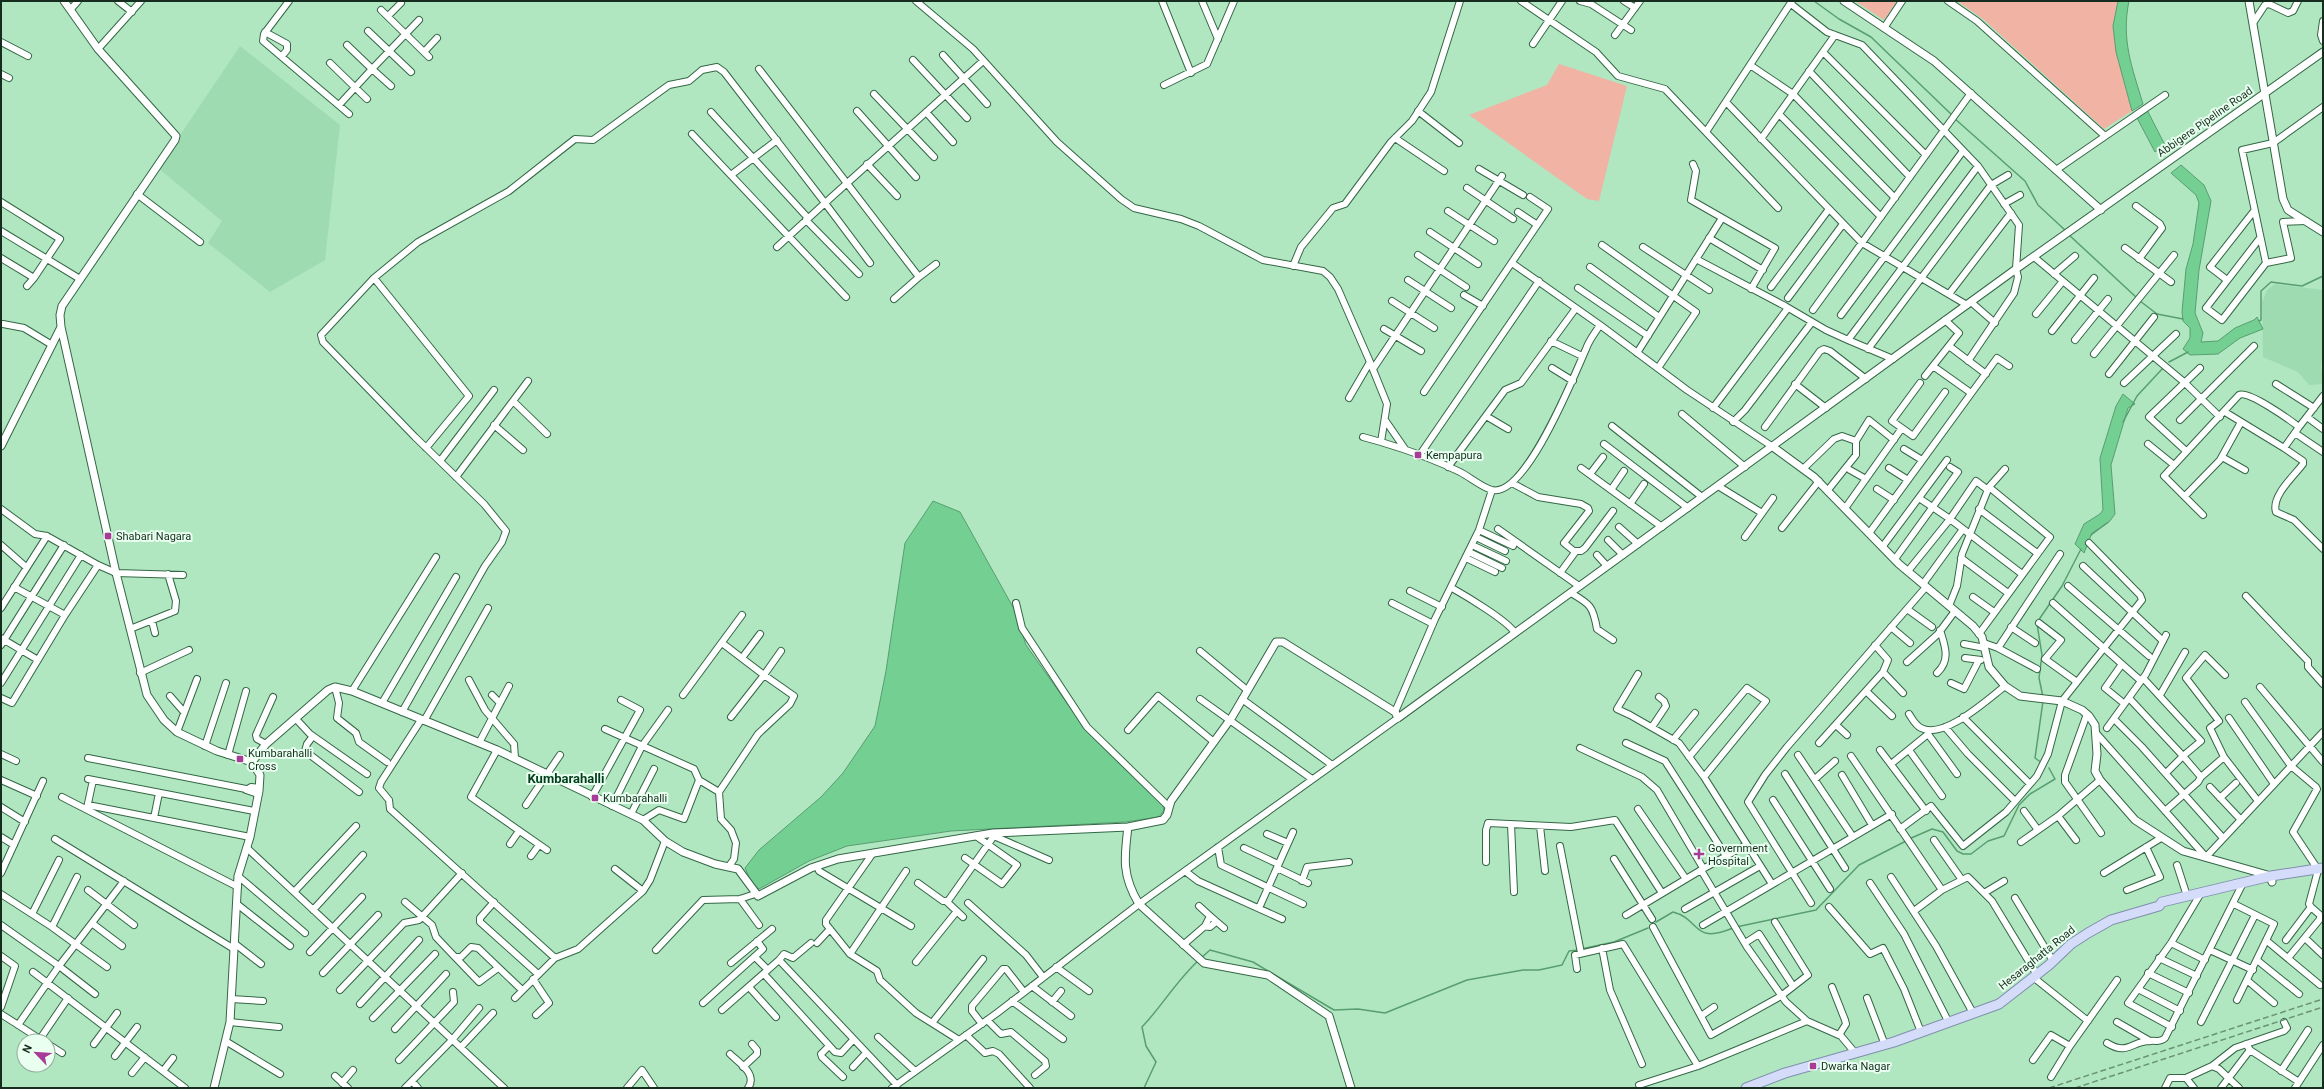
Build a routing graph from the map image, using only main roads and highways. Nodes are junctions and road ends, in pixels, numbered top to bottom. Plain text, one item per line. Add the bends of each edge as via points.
1 (2320, 871) edge
2 (2199, 896) junction
3 (2159, 906) junction
4 (1746, 1088) edge

1 - 2 main road via 2271,879
2 - 3 main road via 2164,908
2 - 3 main road, Hesaraghatta Road via 2162,902
3 - 4 main road, Hesaraghatta Road via 2111,920 2071,944 1999,1004 1885,1045

